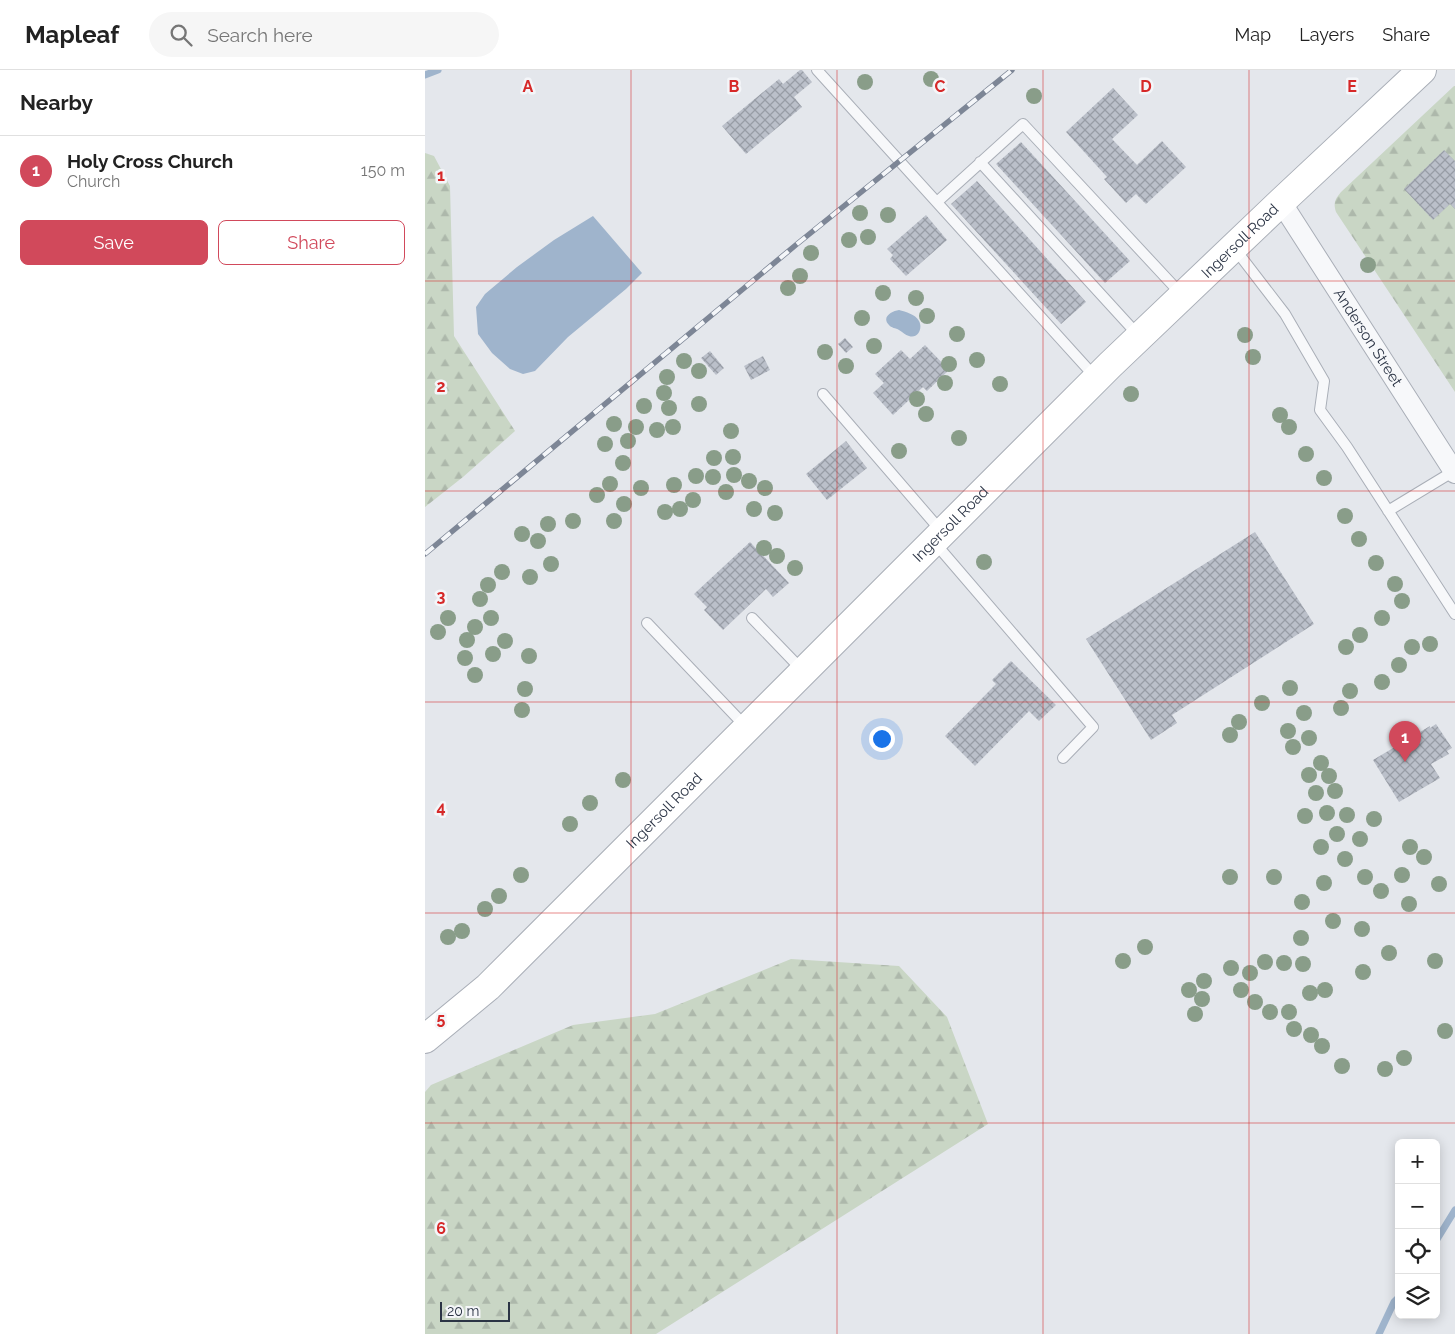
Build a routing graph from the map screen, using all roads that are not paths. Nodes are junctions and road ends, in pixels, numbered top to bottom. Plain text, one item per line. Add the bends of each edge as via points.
1 (817, 70) edge
2 (1422, 70) edge
3 (980, 162) junction
4 (937, 202) junction
5 (1281, 202) junction
6 (1234, 247) junction
7 (1183, 296) junction
8 (1140, 337) junction
9 (1097, 379) junction
10 (823, 394) dead end
11 (1455, 472) edge
12 (1388, 511) junction
13 (939, 538) junction
14 (1455, 614) edge
15 (752, 618) dead end
16 (647, 623) dead end
17 (804, 672) junction
18 (747, 728) junction
19 (1063, 758) dead end
20 (425, 1039) edge

1 - 4 lane
2 - 5 main road, Ingersoll Road
3 - 4 lane
3 - 7 lane via 1023,124
3 - 8 lane
4 - 9 lane
5 - 6 main road, Ingersoll Road
5 - 11 street, Anderson Street
6 - 7 main road, Ingersoll Road
6 - 12 lane via 1285,314 1325,382 1320,410
7 - 8 main road, Ingersoll Road
8 - 9 main road, Ingersoll Road
9 - 13 main road, Ingersoll Road
10 - 13 lane
11 - 12 lane
12 - 14 lane
13 - 17 main road, Ingersoll Road
13 - 19 lane via 1093,726
15 - 17 lane
16 - 18 lane
17 - 18 main road, Ingersoll Road
18 - 20 main road, Ingersoll Road via 488,986

